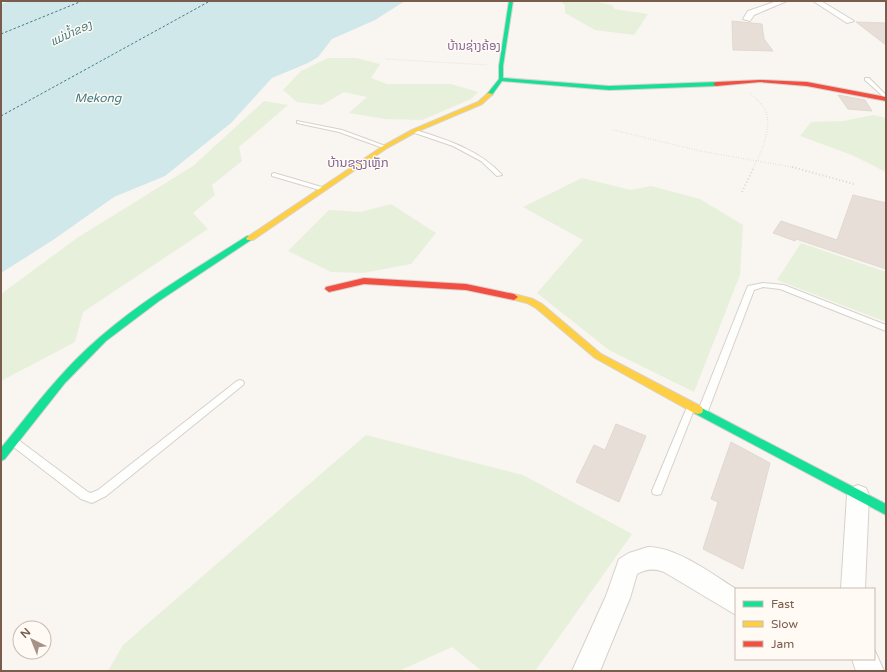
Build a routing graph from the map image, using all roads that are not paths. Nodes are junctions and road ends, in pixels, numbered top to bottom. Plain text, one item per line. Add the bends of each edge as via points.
1 (511, 1) edge
2 (784, 1) edge
3 (816, 1) edge
4 (747, 19) dead end
5 (850, 21) dead end
6 (501, 79) junction
7 (867, 79) dead end
8 (886, 98) edge
9 (299, 122) dead end
10 (414, 131) junction
11 (385, 147) junction
12 (274, 175) dead end
13 (498, 175) dead end
14 (323, 189) junction
15 (329, 289) dead end
16 (886, 328) edge
17 (240, 383) dead end
18 (691, 406) junction
19 (702, 412) junction
20 (13, 441) junction
21 (1, 456) edge
22 (658, 491) dead end
23 (858, 495) junction
24 (886, 510) edge
25 (853, 588) edge
26 (735, 602) edge
27 (865, 660) edge
28 (586, 671) edge
29 (870, 671) edge

1 - 6 street
2 - 4 street via 752,13
3 - 5 street
6 - 8 street via 609,88 760,81 807,84
6 - 10 street via 480,103
7 - 8 lane
9 - 11 lane via 340,131
10 - 11 street
10 - 13 lane via 455,145 484,160
11 - 14 street
12 - 14 lane
14 - 20 street via 131,317 102,340 75,366
15 - 18 street via 364,281 466,287 530,301 598,356
16 - 19 lane via 781,286 763,285 751,288
17 - 20 lane via 102,493 92,498 85,496
18 - 19 street
18 - 22 lane
19 - 23 street
20 - 21 street
23 - 24 street
23 - 25 street
26 - 28 street via 659,558 637,561 627,567 618,598
27 - 29 street

